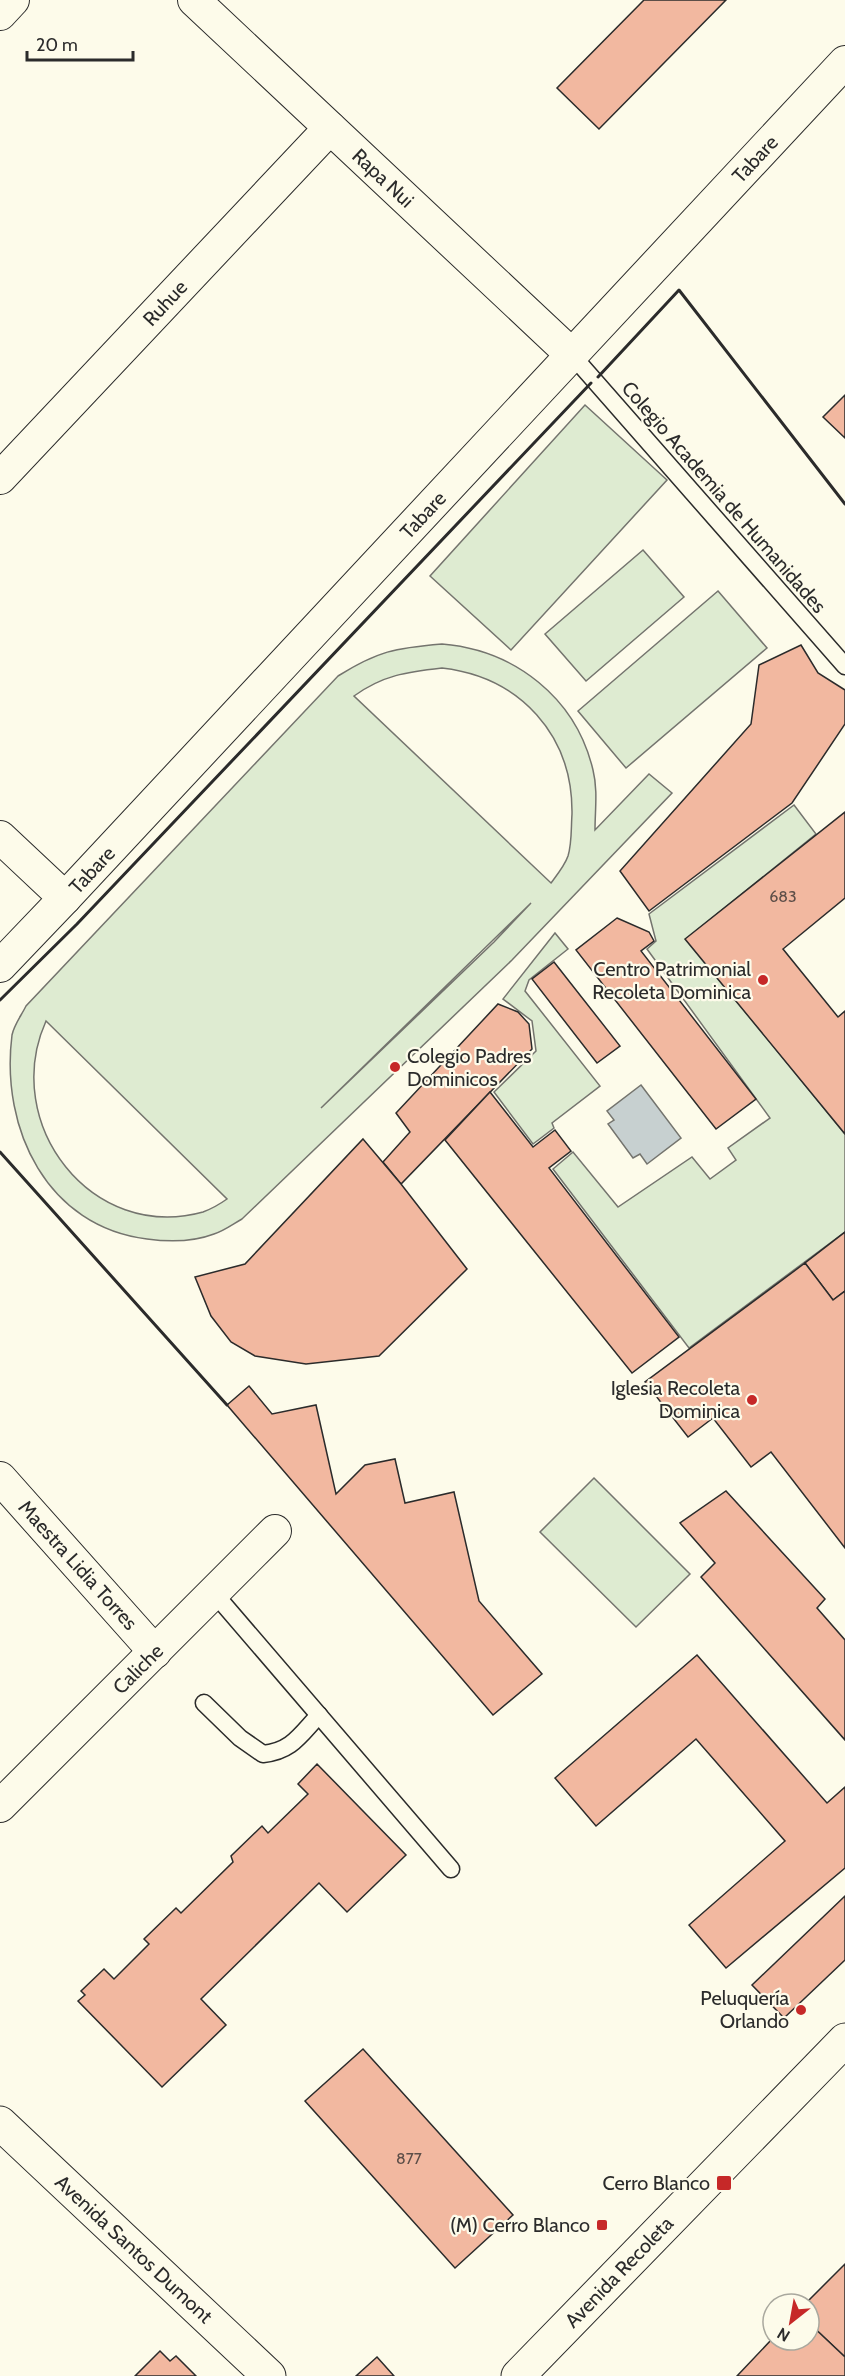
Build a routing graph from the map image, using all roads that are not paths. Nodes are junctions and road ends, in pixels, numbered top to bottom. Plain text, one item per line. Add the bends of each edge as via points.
1 (13, 0) edge
2 (194, 0) edge
3 (0, 14) edge
4 (845, 63) edge
5 (330, 128) junction
6 (572, 356) junction
7 (0, 478) edge
8 (845, 666) edge
9 (0, 837) edge
10 (65, 898) junction
11 (0, 966) edge
12 (0, 1478) edge
13 (275, 1531) dead end
14 (214, 1593) junction
15 (155, 1652) junction
16 (204, 1702) dead end
17 (319, 1715) junction
18 (0, 1806) edge
19 (451, 1869) dead end
20 (845, 2040) edge
21 (0, 2123) edge
22 (269, 2376) edge
23 (518, 2376) edge

1 - 3 street
2 - 5 street, Rapa Nui
4 - 6 street, Tabare
5 - 6 street, Rapa Nui
5 - 7 street, Ruhue
6 - 8 lane, Colegio Academia de Humanidades
6 - 10 street, Tabare
9 - 10 street
10 - 11 street, Tabare
12 - 15 street, Maestra Lidia Torres
13 - 14 street, Caliche
14 - 15 street, Caliche
14 - 17 lane
15 - 18 street, Caliche
16 - 17 lane via 262,1754 280,1752
17 - 19 lane
20 - 23 main road, Avenida Recoleta
21 - 22 main road, Avenida Santos Dumont

